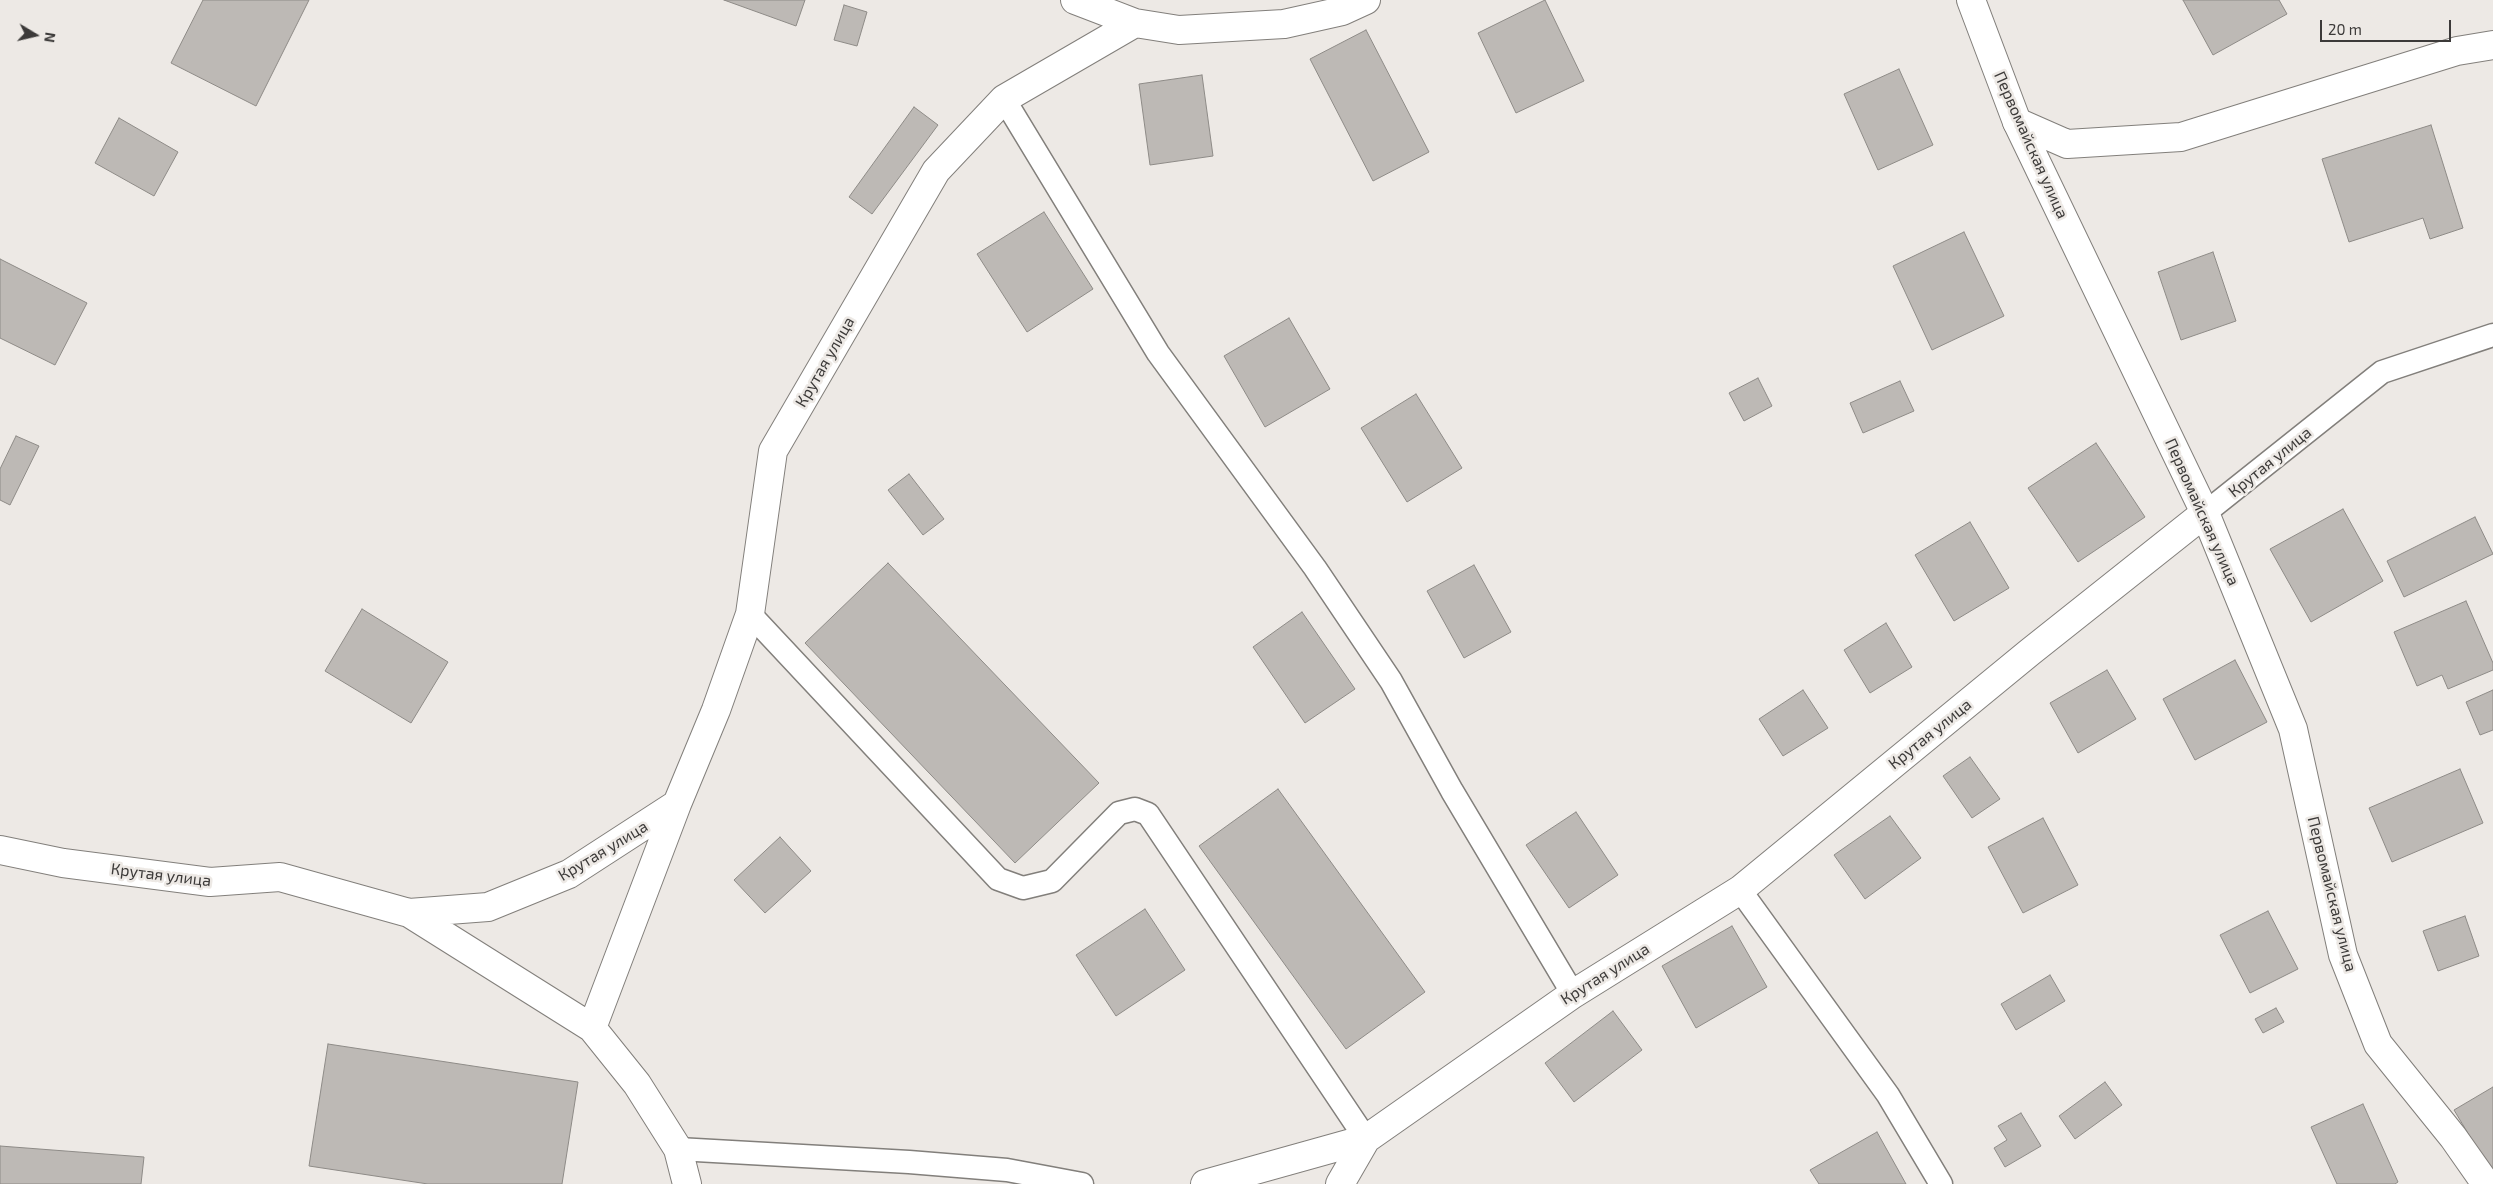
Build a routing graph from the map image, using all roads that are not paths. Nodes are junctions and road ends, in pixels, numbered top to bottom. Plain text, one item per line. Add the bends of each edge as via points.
1 (1075, 0) edge
2 (1366, 0) edge
3 (1971, 0) edge
4 (1132, 12) edge
5 (2493, 45) edge
6 (1004, 99) junction
7 (2017, 122) junction
8 (2493, 335) edge
9 (2205, 513) junction
10 (750, 614) junction
11 (677, 804) junction
12 (0, 850) edge
13 (1740, 890) junction
14 (408, 913) junction
15 (1573, 994) junction
16 (592, 1028) junction
17 (1366, 1138) junction
18 (678, 1149) junction
19 (687, 1184) edge
20 (1082, 1184) edge
21 (1205, 1184) edge
22 (1340, 1184) edge
23 (1941, 1184) edge
24 (2486, 1184) edge

1 - 4 street
2 - 4 street via 1342,11 1284,24 1179,30
3 - 7 street, Первомайская улица
4 - 6 street, Крутая улица
5 - 7 street via 2457,51 2181,137 2067,144
6 - 10 street, Крутая улица via 936,171 773,450
6 - 15 lane via 1158,353 1315,568 1391,681 1452,791
7 - 9 street, Первомайская улица
8 - 9 lane, Крутая улица via 2382,372
9 - 13 street, Крутая улица
9 - 24 street, Первомайская улица via 2293,729 2343,955 2378,1044 2453,1137
10 - 11 street, Крутая улица via 716,710
10 - 17 lane via 998,879 1023,888 1052,881 1119,813 1135,809 1148,814
11 - 14 street, Крутая улица via 560,878 488,907
11 - 16 street, Крутая улица
12 - 14 street, Крутая улица via 63,863 210,882 280,877
13 - 15 street, Крутая улица
13 - 23 lane via 1888,1095
14 - 16 street, Крутая улица
15 - 17 street, Крутая улица
16 - 18 street, Крутая улица via 637,1084
17 - 21 street, Крутая улица
17 - 22 street, Крутая улица
18 - 19 street, Крутая улица
18 - 20 lane via 988,1168

